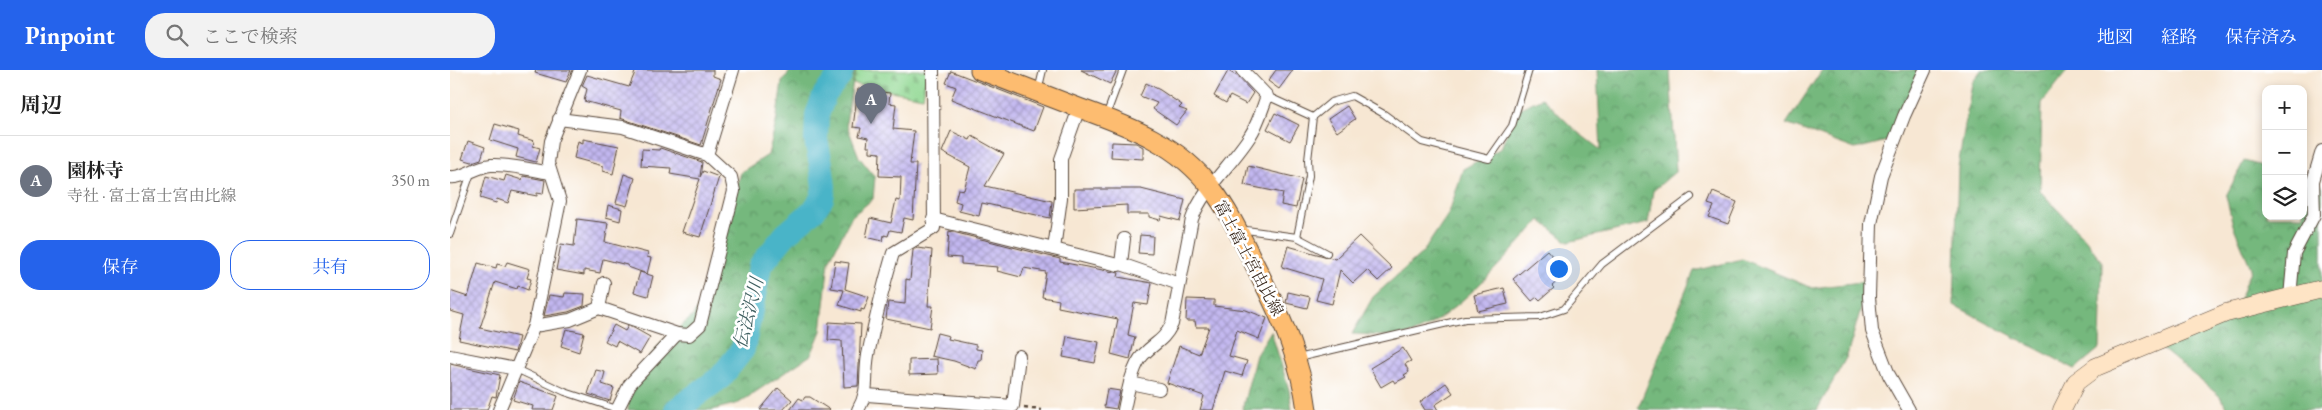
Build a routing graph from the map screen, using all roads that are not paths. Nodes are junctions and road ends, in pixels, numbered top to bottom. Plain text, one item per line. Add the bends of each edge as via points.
1 (580, 70) edge
2 (732, 70) edge
3 (933, 70) edge
4 (980, 70) edge
5 (1043, 70) edge
6 (1123, 70) edge
7 (1242, 70) edge
8 (1528, 70) edge
9 (1925, 70) edge
10 (1037, 92) junction
11 (1267, 96) junction
12 (1079, 108) junction
13 (1105, 117) junction
14 (1313, 117) junction
15 (559, 119) junction
16 (2322, 151) edge
17 (707, 155) junction
18 (472, 170) junction
19 (550, 173) junction
20 (450, 177) edge
21 (1212, 188) junction
22 (1691, 197) dead end
23 (933, 219) junction
24 (1236, 228) junction
25 (450, 234) edge
26 (1297, 236) junction
27 (1124, 239) dead end
28 (1054, 249) junction
29 (1327, 253) dead end
30 (1121, 264) junction
31 (604, 283) dead end
32 (1179, 284) junction
33 (2322, 289) edge
34 (2290, 297) junction
35 (599, 308) junction
36 (534, 326) junction
37 (677, 334) junction
38 (450, 356) edge
39 (1019, 356) dead end
40 (1296, 358) junction
41 (516, 369) junction
42 (1130, 383) junction
43 (1159, 389) dead end
44 (867, 395) junction
45 (957, 406) edge
46 (500, 410) edge
47 (617, 410) edge
48 (858, 410) edge
49 (1124, 410) edge
50 (1307, 410) edge
51 (1909, 410) edge
52 (2062, 410) edge

1 - 15 street
2 - 17 street
3 - 23 street
4 - 10 main road, 富士富士宮由比線
5 - 10 lane
6 - 13 lane
7 - 11 street
8 - 14 lane via 1512,126 1489,159 1422,142 1384,114 1352,96 1331,102
9 - 51 street via 1881,176 1871,224 1869,297 1872,331 1889,375
10 - 12 main road, 富士富士宮由比線
11 - 14 lane
11 - 21 street via 1251,134
12 - 13 main road, 富士富士宮由比線
12 - 28 street via 1061,159 1061,198
13 - 21 main road, 富士富士宮由比線 via 1157,140 1182,158
14 - 26 lane via 1309,176
15 - 17 street via 623,128
15 - 19 street via 551,140
16 - 34 street via 2313,181 2314,215 2294,253
17 - 37 street via 731,177 734,191 700,325 689,335
18 - 19 street via 492,165
18 - 20 street via 456,178
18 - 25 lane
19 - 36 street via 560,201
21 - 24 main road, 富士富士宮由比線
21 - 32 street via 1195,211
22 - 40 lane via 1602,264 1564,309 1540,317 1465,320
23 - 28 street
23 - 44 street via 934,228 893,253 877,308 865,371
24 - 26 lane
24 - 40 main road, 富士富士宮由比線 via 1280,315
26 - 29 lane
27 - 30 street
28 - 30 street
30 - 32 street
31 - 35 street
32 - 42 street via 1172,324 1164,339 1142,356
33 - 34 street
34 - 52 street via 2226,313 2096,367 2076,382
35 - 36 street via 570,320
35 - 37 street
36 - 41 street
37 - 47 street via 630,384
38 - 41 street
39 - 45 street via 1013,406
40 - 50 main road, 富士富士宮由比線
41 - 46 street
41 - 47 lane via 566,392
42 - 43 street
42 - 49 street
44 - 45 street
44 - 48 street

